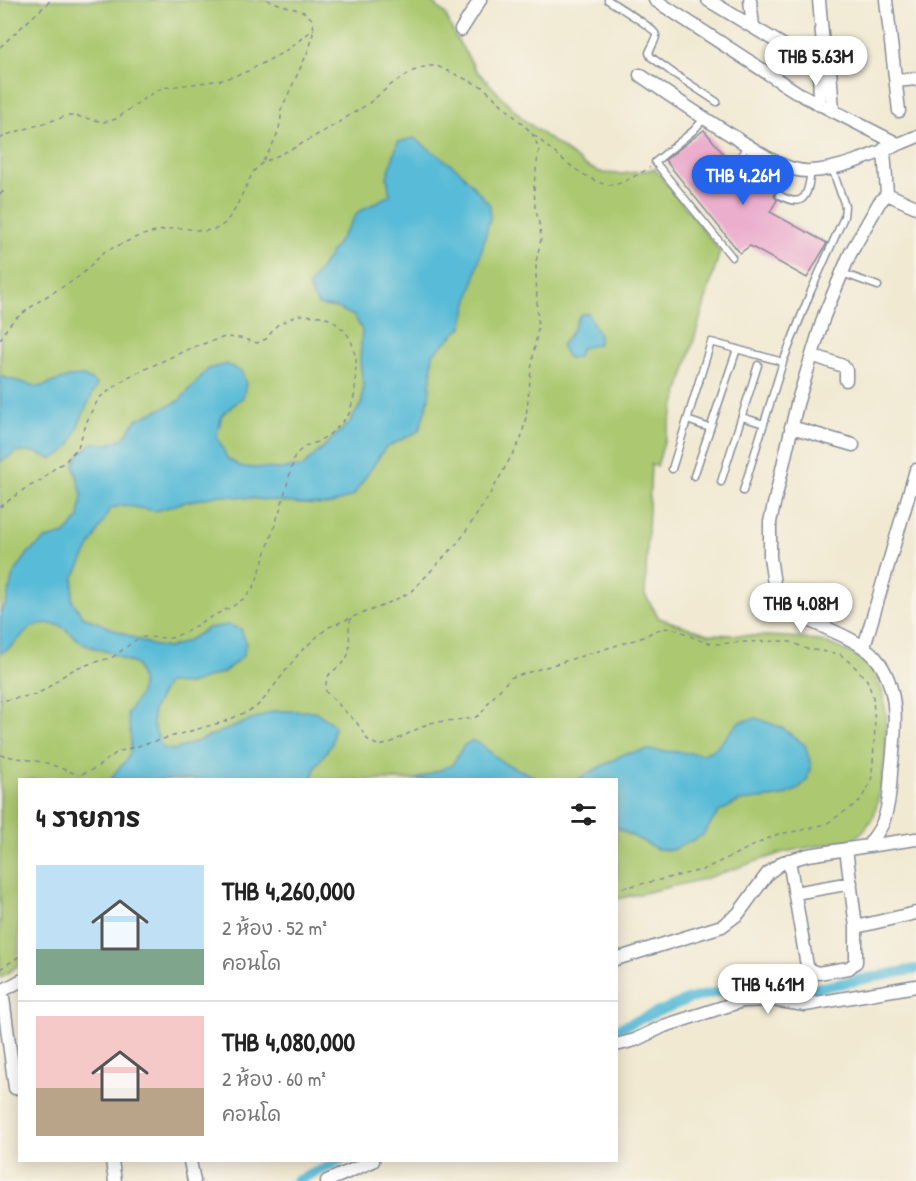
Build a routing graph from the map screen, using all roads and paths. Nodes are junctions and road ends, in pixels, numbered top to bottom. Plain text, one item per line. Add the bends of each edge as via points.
1 (51, 0) edge
2 (267, 0) edge
3 (480, 0) edge
4 (608, 0) edge
5 (655, 0) edge
6 (708, 0) edge
7 (750, 0) edge
8 (819, 0) edge
9 (886, 0) edge
10 (753, 26) junction
11 (314, 29) junction
12 (461, 30) dead end
13 (0, 47) edge
14 (824, 64) junction
15 (640, 75) dead end
16 (916, 79) edge
17 (896, 81) junction
18 (717, 102) dead end
19 (820, 105) junction
20 (832, 111) junction
21 (899, 111) dead end
22 (704, 118) junction
23 (532, 133) junction
24 (916, 137) edge
25 (0, 139) edge
26 (747, 144) junction
27 (898, 144) junction
28 (884, 149) junction
29 (655, 162) junction
30 (262, 163) junction
31 (832, 168) junction
32 (811, 171) junction
33 (747, 174) dead end
34 (4, 190) dead end
35 (0, 194) edge
36 (887, 194) junction
37 (779, 195) dead end
38 (916, 207) edge
39 (732, 257) dead end
40 (842, 273) junction
41 (878, 286) dead end
42 (0, 340) edge
43 (737, 349) junction
44 (812, 355) junction
45 (783, 362) junction
46 (758, 365) dead end
47 (846, 380) dead end
48 (742, 417) junction
49 (687, 420) junction
50 (764, 424) junction
51 (791, 427) junction
52 (710, 428) junction
53 (854, 445) dead end
54 (672, 469) dead end
55 (916, 470) edge
56 (694, 476) dead end
57 (721, 482) dead end
58 (743, 491) dead end
59 (0, 507) edge
60 (352, 618) junction
61 (864, 647) junction
62 (0, 701) edge
63 (0, 755) edge
64 (80, 775) junction
65 (81, 778) edge
66 (916, 839) edge
67 (868, 846) junction
68 (846, 849) junction
69 (789, 860) junction
70 (851, 884) junction
71 (618, 889) edge
72 (795, 893) junction
73 (916, 913) edge
74 (856, 927) junction
75 (18, 958) edge
76 (618, 958) edge
77 (0, 969) edge
78 (18, 982) edge
79 (916, 986) edge
80 (1, 991) edge
81 (618, 1044) edge
82 (15, 1089) dead end
83 (112, 1162) edge
84 (190, 1162) edge
85 (371, 1162) edge
86 (116, 1181) edge
87 (194, 1181) edge
88 (327, 1181) edge

1 - 13 path
2 - 11 path via 304,12 312,19
3 - 12 street
4 - 18 lane via 654,32 651,57
5 - 19 street
6 - 10 street
7 - 10 street
8 - 14 street
9 - 17 street
10 - 14 street
11 - 25 path via 284,52 248,71 222,80 162,88 116,119 103,122 67,116
11 - 30 path via 310,47 281,110 276,137
14 - 19 street
14 - 20 street
15 - 22 street
16 - 17 street
17 - 21 street
19 - 20 street
20 - 27 street
22 - 26 street
22 - 29 lane
23 - 29 path via 563,160 608,185 628,179
23 - 30 path via 483,87 437,66 427,66 413,71 331,127
23 - 60 path via 539,149 534,184 541,239 536,273 538,328 521,439 460,540 411,592
24 - 27 street
26 - 32 street via 785,166
26 - 33 lane via 740,160
27 - 28 street
28 - 31 street
28 - 36 street
29 - 39 lane
30 - 42 path via 225,223 204,231 167,229 139,236 104,252 81,275 15,319
31 - 32 street
31 - 45 lane via 845,206 844,217
32 - 37 lane via 803,199 790,201
34 - 35 path
36 - 38 street
36 - 40 street
40 - 41 lane
40 - 44 street
43 - 45 lane
43 - 49 lane via 711,342
43 - 52 lane
44 - 47 street via 843,366
44 - 51 street
45 - 50 lane
46 - 48 lane
48 - 50 lane
48 - 57 lane
49 - 52 lane
49 - 54 lane
50 - 58 lane
51 - 53 street
51 - 61 street via 770,522 774,584 790,612
52 - 56 lane
55 - 61 street
59 - 62 path via 65,462 78,447 99,399 128,377 225,337 257,344 277,326 298,315 322,316 333,321 352,343 356,359 355,393 349,414 330,434 295,455 255,585 246,597 186,632 171,638 136,639 113,657 76,668 35,695
60 - 64 path via 329,627 300,652 255,708 226,721 117,752
60 - 71 path via 348,655 329,674 326,692 367,739 380,746 429,723 474,718 510,678 664,627 708,644 780,641 840,654 867,680 873,697 873,762 871,782 859,802 826,824 778,834 702,870
61 - 67 street via 875,657 891,689 896,728 888,803 882,824
63 - 64 path via 47,763
64 - 65 path
66 - 67 street
67 - 68 street
68 - 69 street
68 - 70 street
69 - 72 street
69 - 76 street via 768,873 738,914 722,926
70 - 72 street
70 - 74 street
72 - 74 street via 807,966 813,972 853,966
73 - 74 street
75 - 77 path
78 - 80 street
79 - 81 street via 805,1005 742,1001
80 - 82 street
83 - 86 street
84 - 87 street
85 - 88 street

